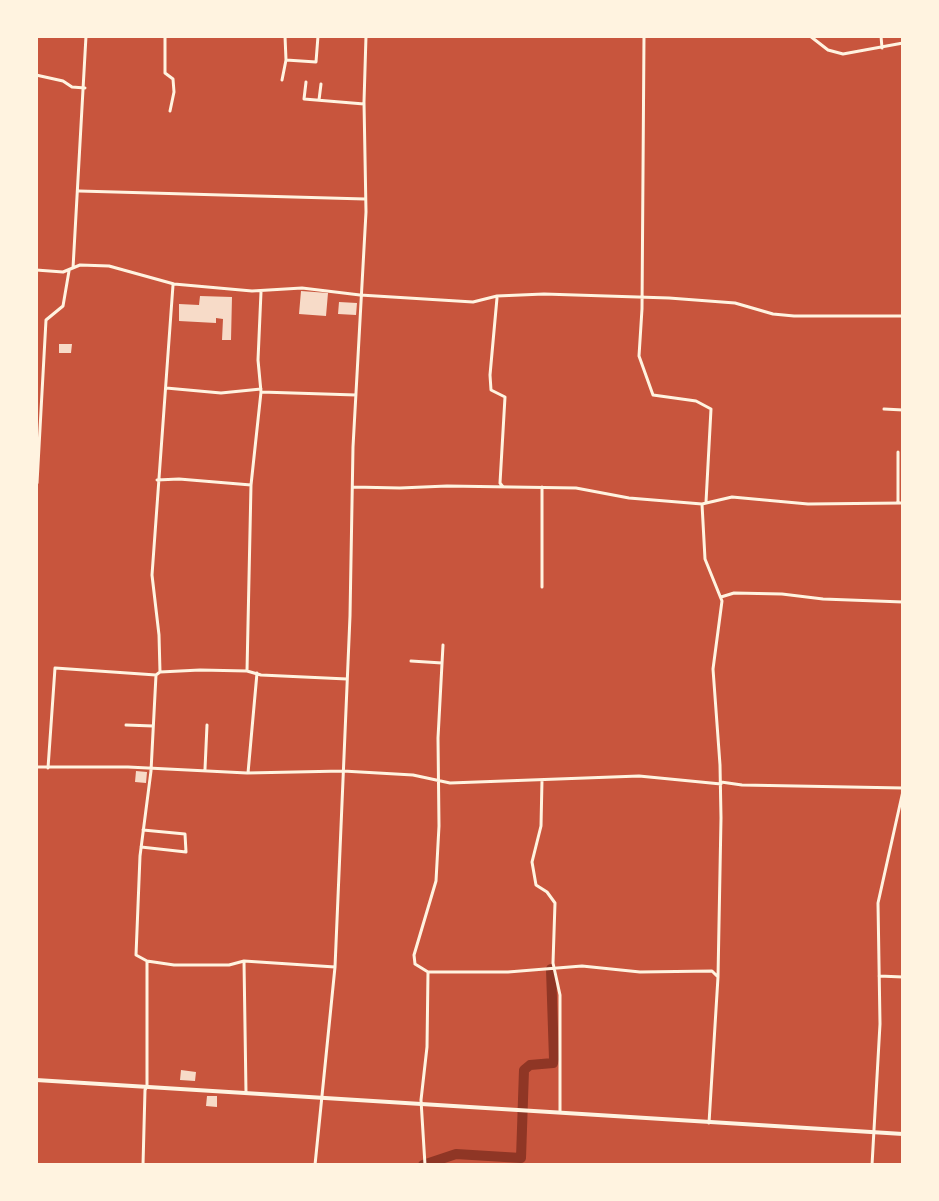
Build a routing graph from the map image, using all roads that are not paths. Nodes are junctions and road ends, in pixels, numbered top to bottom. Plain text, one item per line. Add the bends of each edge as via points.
1 (86, 36) edge
2 (165, 36) edge
3 (285, 36) edge
4 (318, 36) edge
5 (366, 36) edge
6 (644, 36) edge
7 (810, 36) edge
8 (881, 36) edge
9 (903, 43) edge
10 (882, 48) junction
11 (286, 60) junction
12 (36, 75) edge
13 (282, 80) dead end
14 (306, 82) dead end
15 (321, 84) dead end
16 (85, 88) junction
17 (319, 100) junction
18 (364, 104) junction
19 (170, 111) dead end
20 (79, 191) junction
21 (365, 199) junction
22 (36, 270) edge
23 (71, 270) junction
24 (174, 284) junction
25 (261, 291) junction
26 (360, 295) junction
27 (497, 296) junction
28 (641, 298) junction
29 (903, 316) edge
30 (166, 388) junction
31 (261, 390) junction
32 (356, 395) junction
33 (884, 409) dead end
34 (903, 410) edge
35 (898, 452) dead end
36 (157, 480) junction
37 (37, 483) edge
38 (251, 485) junction
39 (353, 487) junction
40 (503, 487) junction
41 (542, 487) junction
42 (704, 503) junction
43 (900, 503) edge
44 (542, 587) dead end
45 (721, 597) junction
46 (903, 602) edge
47 (443, 645) dead end
48 (411, 661) dead end
49 (442, 663) junction
50 (247, 671) junction
51 (158, 673) junction
52 (257, 673) junction
53 (347, 679) junction
54 (126, 725) dead end
55 (207, 725) dead end
56 (153, 726) junction
57 (36, 767) edge
58 (48, 768) junction
59 (151, 768) junction
60 (205, 769) junction
61 (343, 771) junction
62 (248, 773) junction
63 (542, 780) junction
64 (438, 781) junction
65 (721, 783) junction
66 (903, 789) edge
67 (143, 830) junction
68 (141, 847) junction
69 (147, 961) junction
70 (244, 961) junction
71 (553, 966) junction
72 (335, 967) junction
73 (428, 972) junction
74 (879, 976) junction
75 (718, 977) junction
76 (903, 977) edge
77 (36, 1080) edge
78 (147, 1086) junction
79 (246, 1093) junction
80 (322, 1098) junction
81 (421, 1103) junction
82 (560, 1111) junction
83 (710, 1122) junction
84 (873, 1132) junction
85 (903, 1134) edge
86 (143, 1165) edge
87 (315, 1165) edge
88 (425, 1165) edge
89 (872, 1165) edge

1 - 16 street
2 - 19 street via 165,73 173,79 174,92
3 - 11 street
4 - 11 street via 316,62
5 - 18 street
6 - 28 street
7 - 10 street via 835,54
8 - 10 street
9 - 10 street
11 - 13 street
12 - 16 street
14 - 17 street via 304,99
15 - 17 street
16 - 20 street
17 - 18 street
18 - 21 street
20 - 21 street
20 - 23 street
21 - 26 street
22 - 23 street
23 - 24 street via 80,265 109,266
23 - 37 street via 63,306 46,320
24 - 25 street
24 - 30 street
25 - 26 street via 302,288
25 - 31 street
26 - 27 street via 473,302
26 - 32 street
27 - 28 street
27 - 40 street via 490,375 491,390 505,397
28 - 29 street via 735,303 794,316
28 - 42 street via 639,356 653,395 696,401 711,409
30 - 31 street
30 - 36 street
31 - 32 street
31 - 38 street
32 - 39 street
33 - 34 street
35 - 43 street
36 - 38 street
36 - 51 street via 152,575
38 - 50 street
39 - 40 street
39 - 53 street
40 - 41 street
41 - 42 street
41 - 44 street
42 - 43 street via 732,497 808,504
42 - 45 street via 705,559
45 - 46 street via 782,594
45 - 65 street via 713,669
47 - 49 street
48 - 49 street
49 - 64 street
50 - 51 street
50 - 52 street
51 - 56 street
51 - 58 street via 55,668
52 - 53 street
52 - 62 street
53 - 61 street
54 - 56 street
55 - 60 street
56 - 59 street
57 - 58 street
58 - 59 street
59 - 60 street
59 - 67 street
60 - 62 street
61 - 62 street
61 - 64 street
61 - 72 street
63 - 64 street
63 - 65 street via 639,776
63 - 71 street via 541,826 532,862 536,885 555,903
64 - 73 street via 436,881 414,955 415,964
65 - 66 street
65 - 75 street
66 - 74 street via 878,903
67 - 68 street
67 - 68 street via 185,834 186,852
68 - 69 street via 134,952
69 - 70 street
69 - 78 street
70 - 72 street
70 - 79 street
71 - 73 street
71 - 75 street via 712,971
71 - 82 street via 560,995
72 - 80 street
73 - 81 street
74 - 76 street
74 - 84 street
75 - 83 street
77 - 78 main road
78 - 79 main road
78 - 86 street
79 - 80 main road
80 - 81 main road
80 - 87 street
81 - 82 main road
81 - 88 street
82 - 83 main road
83 - 84 main road
84 - 85 main road
84 - 89 street

